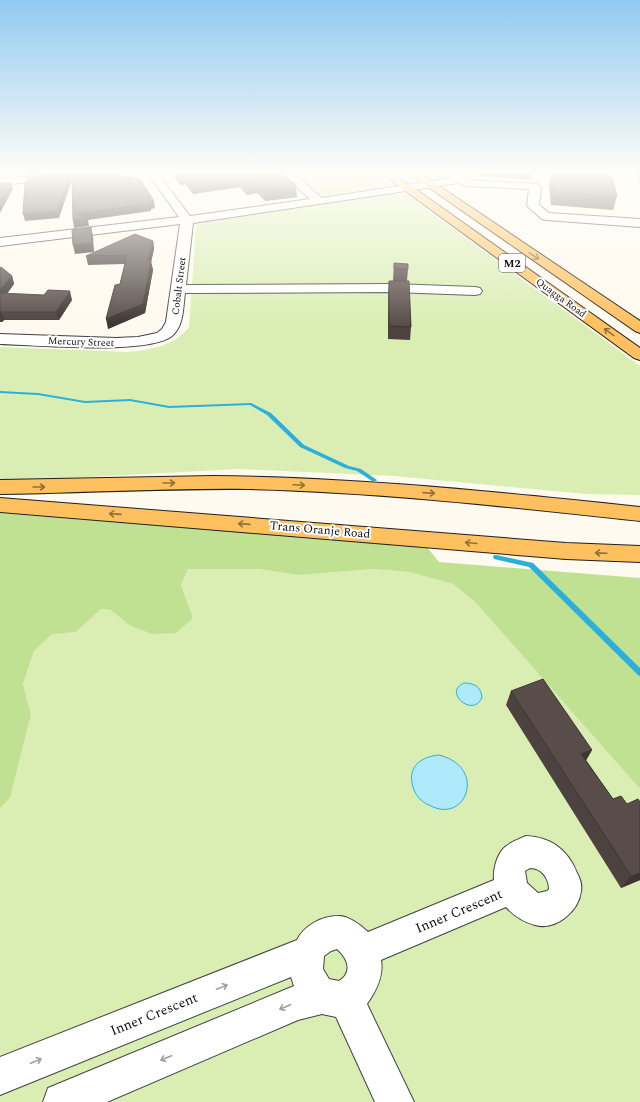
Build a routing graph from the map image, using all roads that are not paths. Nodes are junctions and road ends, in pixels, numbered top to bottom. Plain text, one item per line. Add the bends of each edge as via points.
1 (166, 222) edge
2 (187, 222) edge
3 (455, 222) edge
4 (485, 222) edge
5 (0, 242) edge
6 (178, 289) junction
7 (475, 291) dead end
8 (640, 328) edge
9 (162, 336) joint
10 (0, 339) edge
11 (640, 355) edge
12 (0, 487) edge
13 (512, 500) junction
14 (640, 501) edge
15 (0, 505) edge
16 (640, 514) edge
17 (640, 554) edge
18 (512, 889) dead end
19 (362, 951) junction
20 (307, 953) junction
21 (334, 997) junction
22 (0, 1076) edge
23 (62, 1102) edge
24 (395, 1102) edge

1 - 5 street
2 - 6 street, Cobalt Street
11 -> 3 main road, Quagga Road / M2
4 -> 8 main road, Quagga Road / M2
6 - 7 street via 393,288
6 - 9 street, Cobalt Street via 174,322
9 - 10 street, Mercury Street via 128,343
12 -> 13 main road via 146,483 283,484
13 - 14 main road
13 - 16 main road
17 -> 15 main road, Trans Oranje Road via 566,551
18 - 19 street, Inner Crescent
19 - 20 street via 348,936 339,932 329,932 312,943
19 - 21 street via 365,973 361,984 355,992
20 - 21 street via 305,964 311,985
22 -> 20 street, Inner Crescent
21 -> 23 street via 297,1002
21 - 24 street

